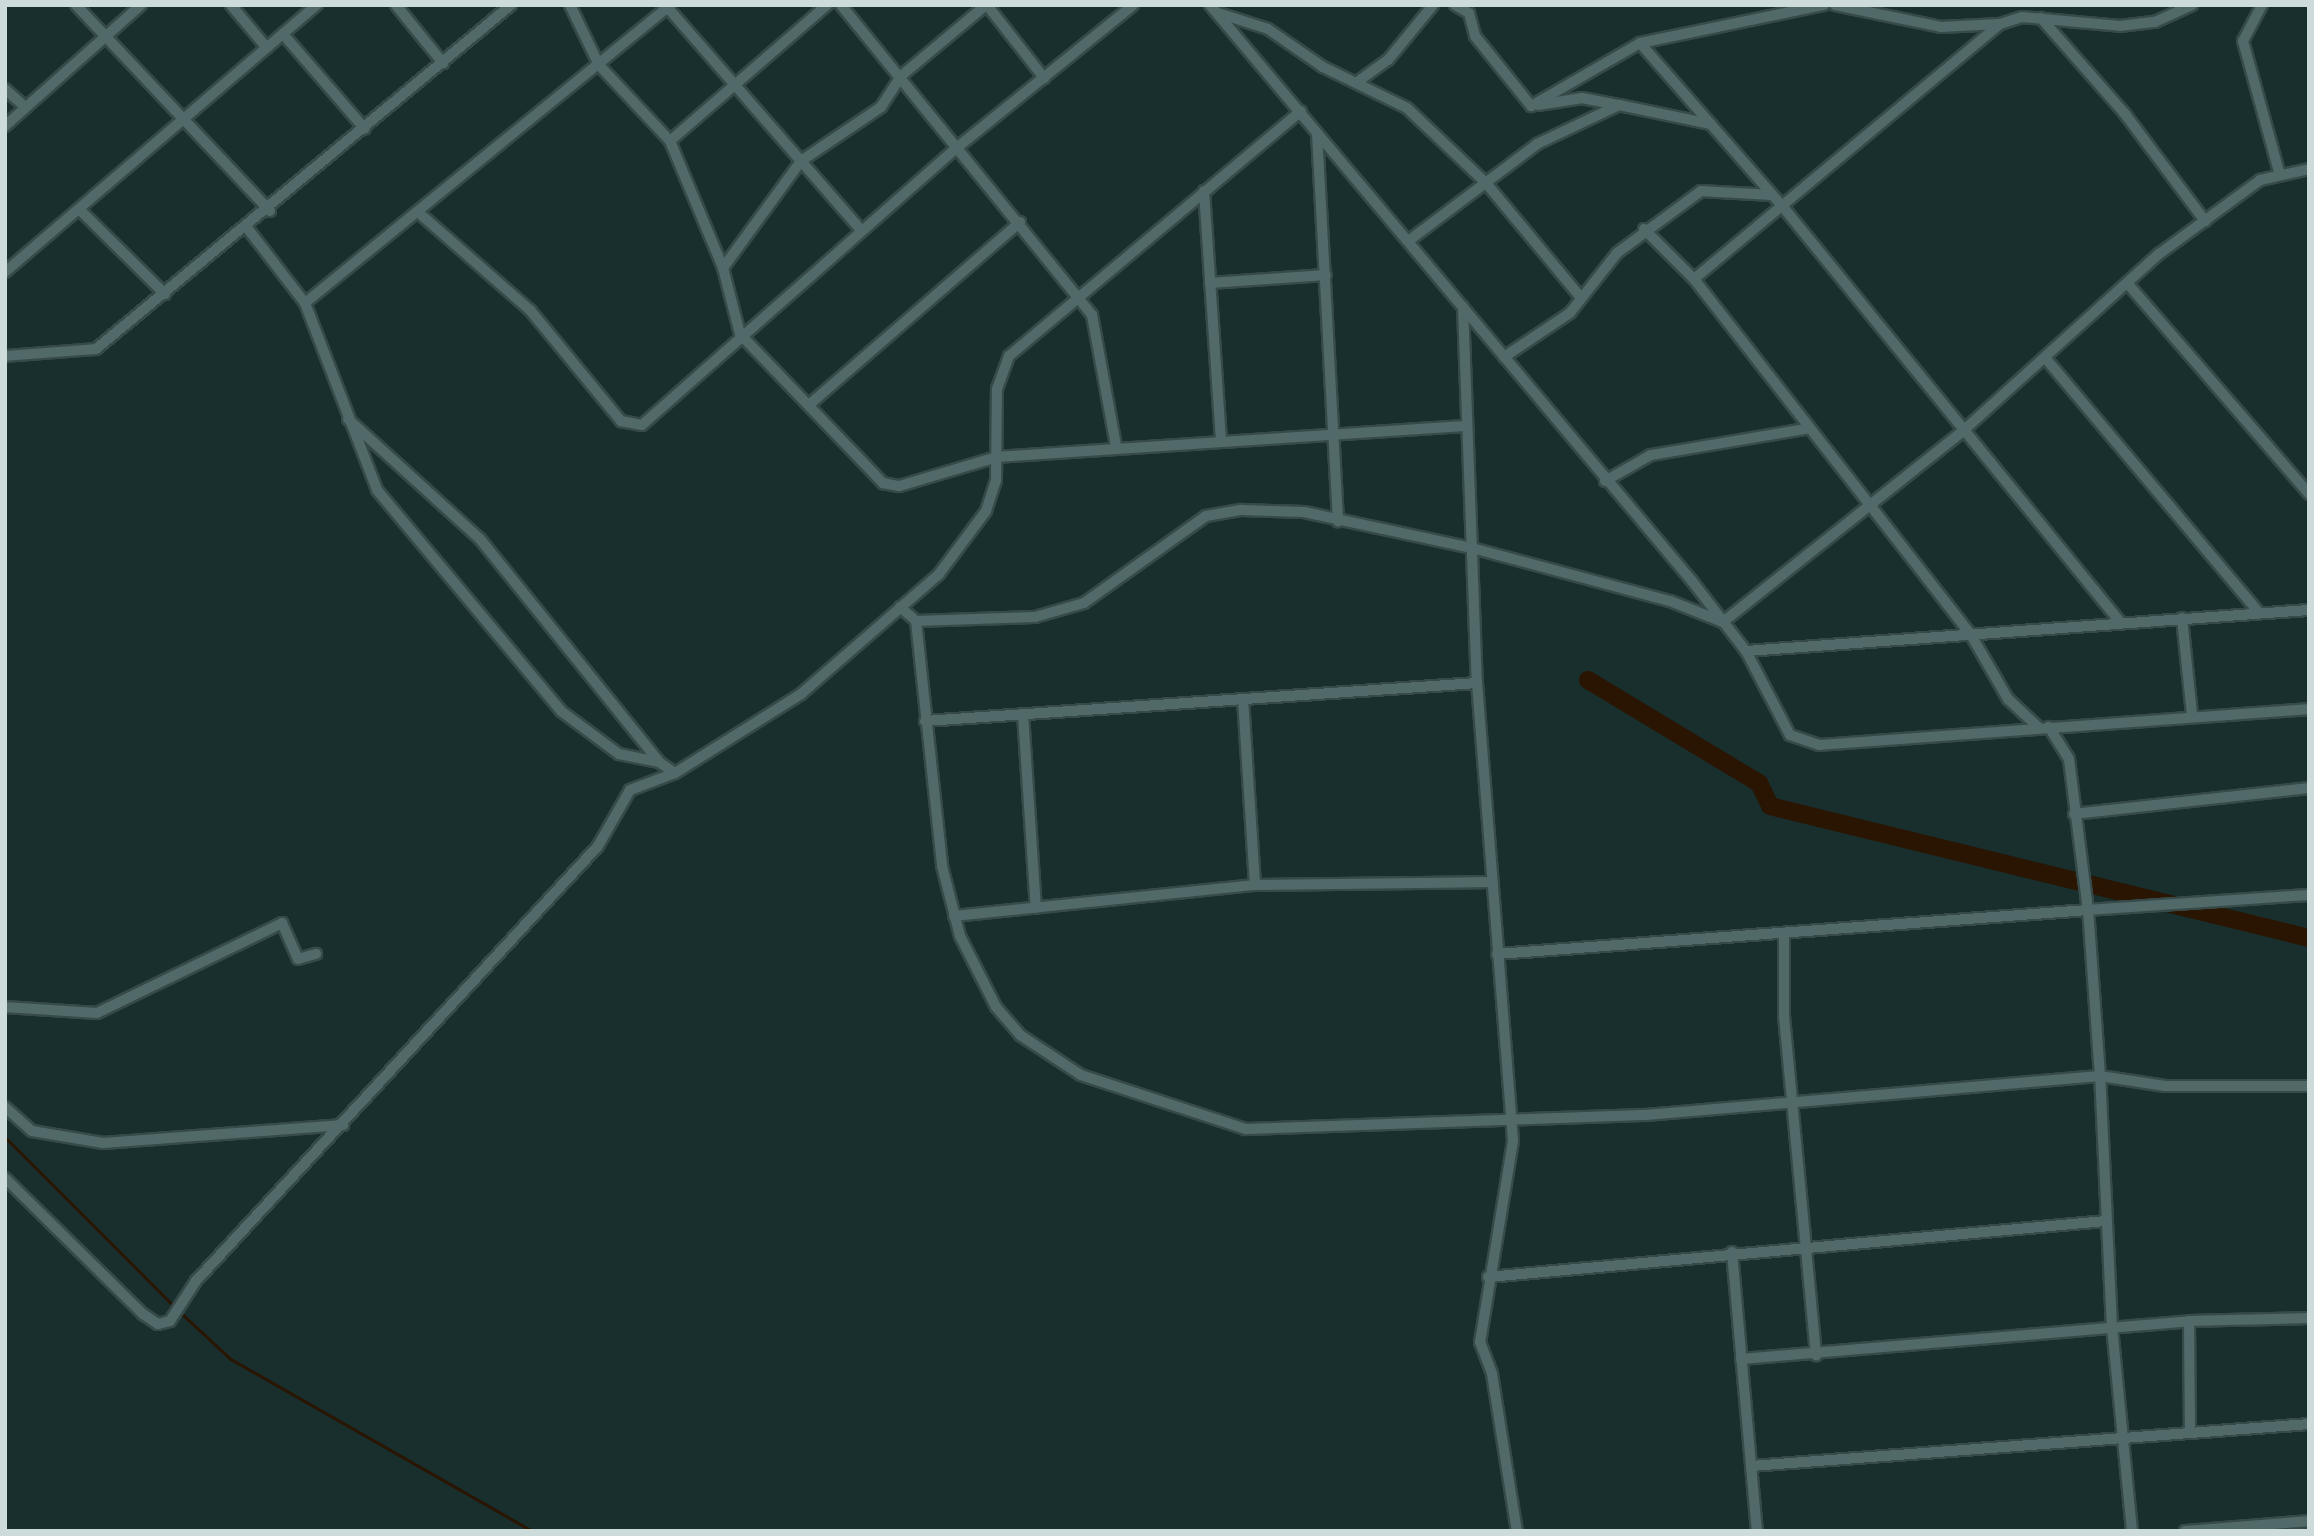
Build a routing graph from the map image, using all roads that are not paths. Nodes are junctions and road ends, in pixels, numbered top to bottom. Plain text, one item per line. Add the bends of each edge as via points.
1 (76, 5) edge
2 (141, 5) edge
3 (231, 5) edge
4 (317, 5) edge
5 (396, 5) edge
6 (511, 5) edge
7 (570, 5) edge
8 (827, 5) edge
9 (841, 5) edge
10 (986, 5) edge
11 (1133, 5) edge
12 (1433, 5) edge
13 (1455, 5) edge
14 (1824, 5) edge
15 (1835, 5) edge
16 (2192, 5) edge
17 (2262, 5) edge
18 (669, 6) edge
19 (1213, 9) edge
20 (2041, 18) junction
21 (2000, 24) junction
22 (283, 34) junction
23 (109, 35) junction
24 (1640, 43) junction
25 (268, 48) junction
26 (443, 63) junction
27 (598, 65) junction
28 (901, 76) junction
29 (1044, 78) junction
30 (1360, 80) junction
31 (734, 82) junction
32 (5, 89) edge
33 (1619, 105) junction
34 (1531, 106) junction
35 (25, 107) junction
36 (1301, 111) junction
37 (185, 121) junction
38 (1711, 124) junction
39 (5, 126) edge
40 (365, 129) junction
41 (1317, 132) junction
42 (670, 141) junction
43 (959, 146) junction
44 (801, 161) junction
45 (2309, 169) edge
46 (2280, 175) junction
47 (1486, 183) junction
48 (1204, 191) junction
49 (1772, 195) junction
50 (1783, 207) junction
51 (79, 209) junction
52 (270, 211) junction
53 (418, 212) junction
54 (2205, 221) junction
55 (1020, 222) junction
56 (247, 229) junction
57 (1644, 229) junction
58 (861, 230) junction
59 (1411, 239) junction
60 (723, 268) junction
61 (5, 272) edge
62 (1326, 275) junction
63 (1694, 279) junction
64 (1210, 284) junction
65 (2128, 284) junction
66 (164, 294) junction
67 (1078, 295) junction
68 (1581, 298) junction
69 (305, 303) junction
70 (1463, 307) junction
71 (740, 334) junction
72 (5, 356) edge
73 (1504, 357) junction
74 (2047, 360) junction
75 (810, 404) junction
76 (345, 416) junction
77 (1467, 426) junction
78 (1810, 428) junction
79 (1964, 430) junction
80 (1335, 432) junction
81 (1221, 439) junction
82 (1116, 446) junction
83 (997, 457) junction
84 (1605, 481) junction
85 (2309, 494) edge
86 (1871, 504) junction
87 (1338, 521) junction
88 (1472, 548) junction
89 (900, 607) junction
90 (2309, 610) edge
91 (2259, 613) junction
92 (2182, 618) junction
93 (916, 621) junction
94 (1723, 622) junction
95 (2122, 623) junction
96 (1971, 635) junction
97 (1745, 651) junction
98 (1477, 683) junction
99 (1243, 699) junction
100 (2309, 709) edge
101 (1023, 714) junction
102 (2192, 714) junction
103 (925, 721) junction
104 (2038, 727) junction
105 (2049, 727) junction
106 (659, 762) junction
107 (675, 773) junction
108 (2309, 789) edge
109 (2074, 814) junction
110 (1491, 882) junction
111 (1255, 885) junction
112 (2309, 895) edge
113 (1036, 908) junction
114 (2088, 910) junction
115 (954, 916) junction
116 (1784, 935) junction
117 (316, 954) dead end
118 (1497, 954) junction
119 (5, 1007) edge
120 (2100, 1076) junction
121 (2309, 1086) edge
122 (1794, 1099) junction
123 (5, 1107) edge
124 (1512, 1118) junction
125 (343, 1125) junction
126 (5, 1178) edge
127 (2106, 1221) junction
128 (1803, 1244) junction
129 (1732, 1252) junction
130 (1488, 1277) junction
131 (2309, 1318) edge
132 (2189, 1321) junction
133 (2112, 1328) junction
134 (1816, 1355) junction
135 (1741, 1359) junction
136 (2309, 1424) edge
137 (2190, 1433) junction
138 (2127, 1434) junction
139 (1751, 1466) junction
140 (2309, 1521) edge
141 (1517, 1531) edge
142 (1757, 1531) edge
143 (2132, 1531) edge
144 (2185, 1531) edge

1 - 23 street
2 - 23 street
3 - 25 street
4 - 22 street
5 - 26 street
6 - 26 street
7 - 27 street
8 - 31 street
9 - 28 street
10 - 28 street
10 - 29 street
11 - 29 street
12 - 30 street via 1388,60
13 - 34 street via 1469,13 1475,36
14 - 24 street
15 - 21 street via 1941,27
16 - 20 street via 2155,22 2120,26
17 - 46 street via 2243,41
18 - 27 street
18 - 31 street
19 - 30 street via 1268,29 1323,67
19 - 36 street
20 - 21 street
20 - 54 street via 2125,114
21 - 50 street
22 - 25 street
22 - 40 street
23 - 35 street
23 - 37 street
24 - 34 street
24 - 38 street
25 - 37 street
26 - 40 street
27 - 42 street
27 - 53 street
28 - 43 street
28 - 44 street via 881,107
29 - 43 street
30 - 47 street via 1407,108
31 - 42 street
31 - 44 street
32 - 35 street
33 - 34 street via 1582,98
33 - 38 street
33 - 47 street via 1537,145
35 - 39 street
36 - 41 street
36 - 48 street
37 - 51 street
37 - 52 street
38 - 49 street
40 - 52 street
41 - 59 street
41 - 62 street
42 - 60 street
43 - 55 street
43 - 58 street
44 - 58 street
44 - 60 street
45 - 46 street
46 - 54 street via 2260,180
47 - 59 street
47 - 68 street
48 - 64 street
48 - 67 street
49 - 50 street
49 - 57 street via 1701,191
50 - 63 street
50 - 79 street
51 - 61 street
51 - 66 street
52 - 56 street
53 - 69 street
53 - 71 street via 522,302 630,426 642,425
54 - 65 street
55 - 67 street
55 - 75 street
56 - 66 street
56 - 69 street
57 - 63 street
57 - 68 street
58 - 71 street
59 - 70 street
60 - 71 street
62 - 64 street
62 - 80 street
63 - 78 street
64 - 81 street
65 - 74 street
65 - 85 street
66 - 72 street via 89,352
67 - 82 street via 1101,341
67 - 83 street via 1009,356 1001,372
68 - 73 street
69 - 76 street
70 - 73 street
70 - 77 street
71 - 75 street
73 - 84 street
74 - 79 street
74 - 91 street
75 - 83 street via 883,483 899,486
76 - 106 street via 480,539
76 - 106 street via 377,491 561,711 619,754
77 - 80 street
77 - 88 street
78 - 84 street via 1650,455
78 - 86 street
79 - 86 street
79 - 95 street
80 - 81 street
80 - 87 street
81 - 82 street
82 - 83 street
83 - 89 street via 986,511 966,542
84 - 94 street
86 - 94 street
86 - 96 street
87 - 88 street
87 - 93 street via 1304,512 1241,510 1206,516 1084,603 1035,617
88 - 94 street via 1670,601
88 - 98 street
89 - 93 street
89 - 107 street via 801,694
90 - 91 street
91 - 92 street
92 - 95 street
92 - 102 street
93 - 103 street
94 - 97 street
95 - 96 street
96 - 97 street
96 - 104 street via 2008,699
97 - 104 street via 1790,735 1804,743
98 - 99 street
98 - 110 street
99 - 101 street
99 - 111 street
100 - 102 street
101 - 103 street
101 - 113 street
102 - 105 street
103 - 115 street via 942,866
104 - 105 street
105 - 109 street via 2069,759
106 - 107 street
107 - 125 street via 630,790 598,846 451,999
108 - 109 street
109 - 114 street
110 - 111 street
110 - 118 street
111 - 113 street
112 - 114 street
113 - 115 street
114 - 116 street
114 - 120 street
115 - 124 street via 996,1007 1020,1035 1081,1075 1158,1104 1245,1129
116 - 118 street
116 - 122 street
117 - 119 street via 298,959 282,923 97,1013
118 - 124 street
120 - 121 street via 2165,1086
120 - 122 street
120 - 127 street
122 - 124 street via 1645,1115
122 - 128 street
123 - 125 street via 32,1131 103,1143
124 - 130 street
125 - 126 street via 196,1281 170,1321 158,1324
127 - 128 street
127 - 133 street
128 - 129 street
128 - 134 street
129 - 130 street
129 - 135 street
130 - 141 street via 1480,1342 1492,1374
131 - 132 street
132 - 133 street
132 - 137 street
133 - 134 street
133 - 138 street
134 - 135 street
135 - 139 street
136 - 137 street
137 - 138 street
138 - 139 street
138 - 143 street
139 - 142 street
140 - 144 street

